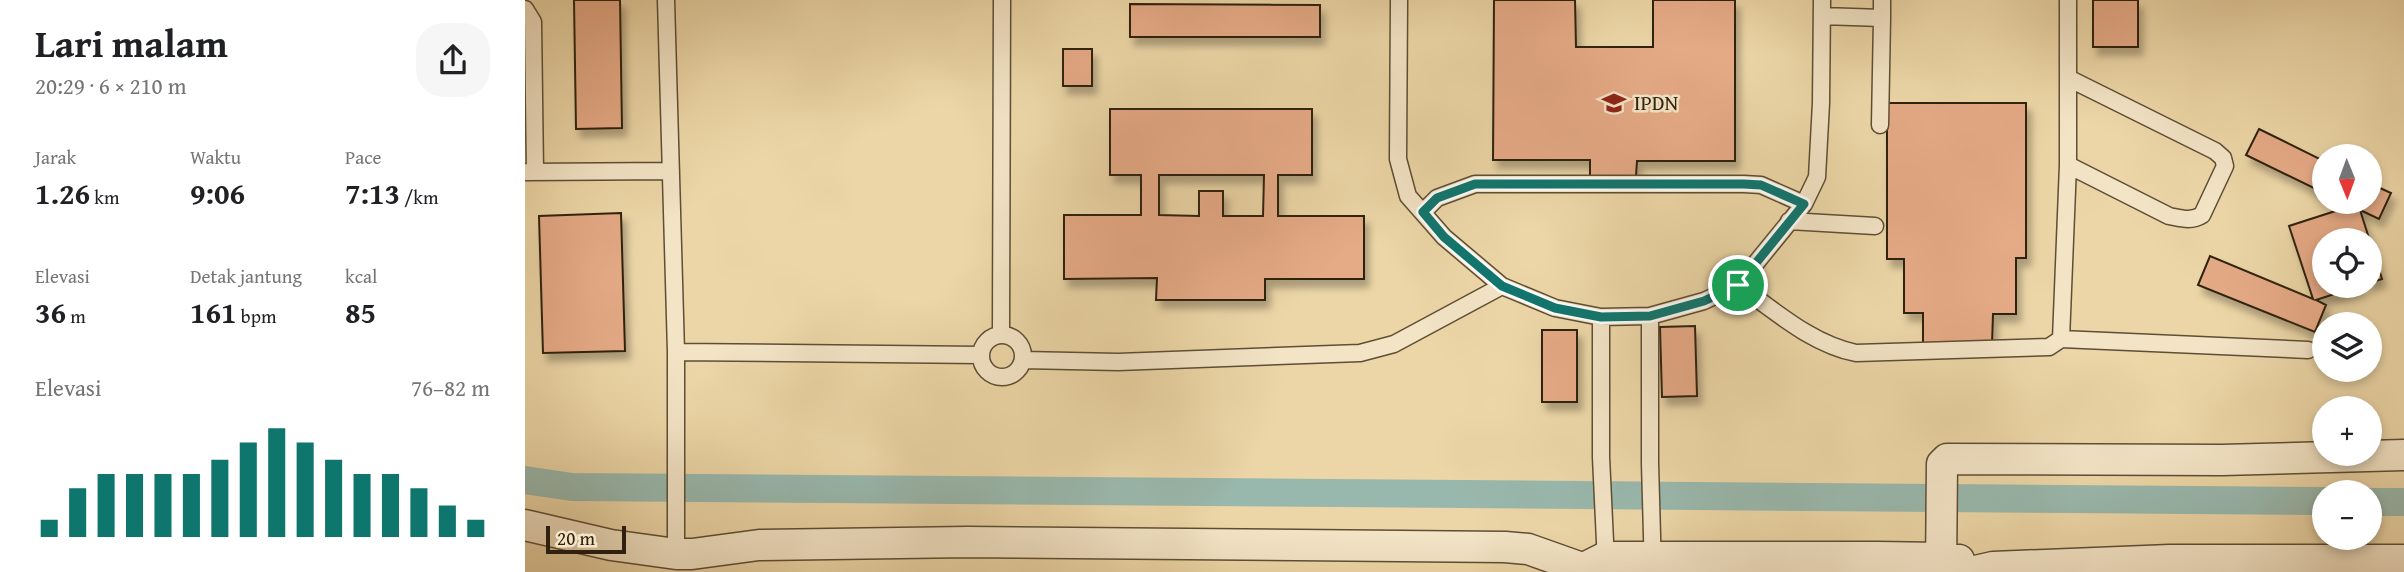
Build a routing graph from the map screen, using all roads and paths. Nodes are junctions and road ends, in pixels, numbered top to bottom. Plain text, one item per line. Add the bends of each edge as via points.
1 (666, 0) edge
2 (1002, 0) edge
3 (1399, 0) edge
4 (1882, 0) edge
5 (2068, 0) edge
6 (1822, 8) edge
7 (525, 9) edge
8 (1882, 18) junction
9 (2068, 78) junction
10 (1881, 125) dead end
11 (2068, 165) junction
12 (671, 171) junction
13 (530, 172) edge
14 (1804, 204) junction
15 (1423, 212) junction
16 (1789, 221) junction
17 (1875, 226) dead end
18 (1738, 285) junction
19 (1502, 286) junction
20 (1650, 316) junction
21 (1601, 317) junction
22 (1001, 334) junction
23 (2061, 339) junction
24 (2308, 350) dead end
25 (676, 352) junction
26 (981, 355) junction
27 (1023, 360) junction
28 (2404, 455) edge
29 (525, 525) edge
30 (676, 548) junction
31 (1653, 557) edge
32 (1940, 557) edge
33 (2404, 560) edge
34 (1599, 562) edge
35 (1982, 569) edge

1 - 12 lane
2 - 22 lane
3 - 15 lane via 1398,159 1408,195
4 - 8 lane
5 - 9 lane
6 - 8 lane
6 - 14 lane via 1817,177
7 - 13 lane via 533,22
8 - 10 lane
9 - 11 lane
9 - 11 lane via 2215,151 2225,166 2201,215 2184,219 2169,216
11 - 23 lane
12 - 13 lane
12 - 25 lane
14 - 15 lane via 1761,185 1475,184 1437,198
14 - 16 lane
15 - 19 lane via 1444,237
16 - 17 lane
16 - 18 lane
18 - 20 lane via 1704,301
18 - 23 lane via 1816,339 1856,353 2049,348
19 - 21 lane via 1555,308
19 - 27 lane via 1394,344 1360,353 1118,362
20 - 21 lane
20 - 31 lane
21 - 34 lane
22 - 26 lane via 990,338
22 - 27 lane via 1019,342
23 - 24 lane
25 - 26 lane
25 - 30 lane
26 - 27 lane via 984,367 1000,377 1018,371
28 - 32 street via 1949,459 1942,462
29 - 30 street via 611,545
30 - 34 street via 692,554 758,545 942,542 1505,547
31 - 32 street
31 - 34 street
32 - 35 street
33 - 35 street via 2170,560

